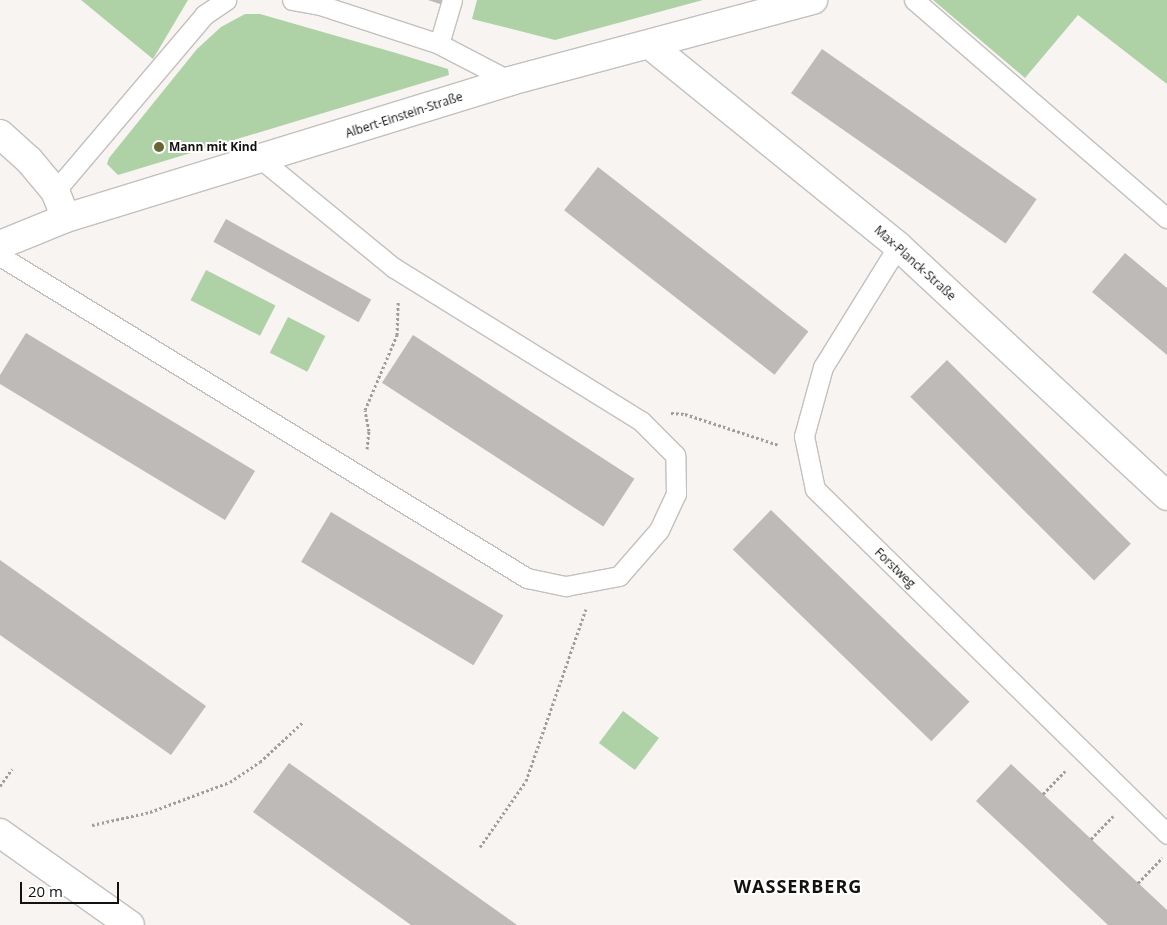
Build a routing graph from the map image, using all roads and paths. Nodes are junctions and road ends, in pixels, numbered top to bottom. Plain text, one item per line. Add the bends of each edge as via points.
1 (226, 0) edge
2 (292, 0) edge
3 (452, 0) edge
4 (813, 0) edge
5 (914, 0) edge
6 (439, 44) junction
7 (650, 46) junction
8 (510, 81) junction
9 (0, 134) edge
10 (262, 160) junction
11 (55, 192) junction
12 (66, 218) junction
13 (1167, 218) edge
14 (0, 245) edge
15 (898, 246) junction
16 (0, 256) edge
17 (394, 268) junction
18 (641, 421) junction
19 (804, 436) junction
20 (357, 475) junction
21 (1167, 496) edge
22 (595, 582) junction
23 (304, 721) dead end
24 (1083, 752) junction
25 (12, 769) dead end
26 (0, 786) edge
27 (1043, 794) dead end
28 (92, 825) dead end
29 (0, 834) edge
30 (1167, 834) edge
31 (480, 847) dead end
32 (1167, 853) edge
33 (1138, 883) dead end
34 (130, 925) edge

1 - 11 lane via 204,15
2 - 6 lane via 320,5
3 - 6 lane
4 - 7 street, Albert-Einstein-Straße
5 - 13 lane
6 - 8 lane
7 - 8 street, Albert-Einstein-Straße
7 - 15 street, Max-Planck-Straße
8 - 10 street, Albert-Einstein-Straße
9 - 11 street via 29,160
10 - 12 street, Albert-Einstein-Straße
10 - 17 lane
11 - 12 street
12 - 14 street, Albert-Einstein-Straße
15 - 19 lane, Forstweg via 823,367
15 - 21 street, Max-Planck-Straße
16 - 20 lane
17 - 18 lane
17 - 20 path via 399,311 397,336 365,410 368,447
18 - 19 path via 664,413 685,414 787,448
18 - 22 lane via 675,455 676,494 658,530 619,576
19 - 24 lane, Forstweg via 815,489
20 - 22 lane via 527,578 566,586
22 - 31 path via 526,780
23 - 28 path via 260,762 230,782 150,812
24 - 27 path
24 - 30 lane, Forstweg
25 - 26 path
29 - 34 street
32 - 33 path

